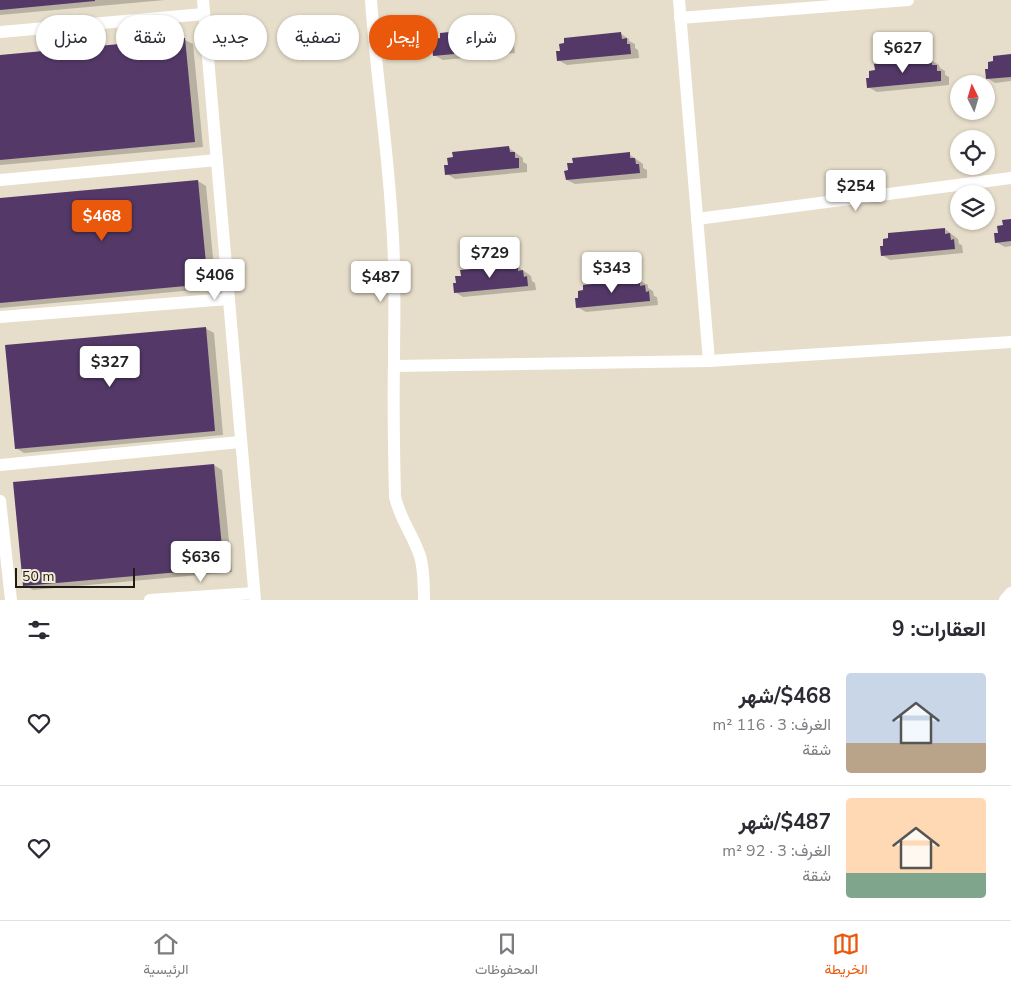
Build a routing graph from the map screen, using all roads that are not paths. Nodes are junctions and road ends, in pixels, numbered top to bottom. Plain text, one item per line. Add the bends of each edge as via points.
1 (203, 0) edge
2 (371, 0) edge
3 (679, 0) edge
4 (908, 0) edge
5 (204, 14) junction
6 (680, 18) junction
7 (0, 32) edge
8 (217, 160) junction
9 (1011, 178) edge
10 (0, 180) edge
11 (697, 219) junction
12 (228, 298) junction
13 (0, 317) edge
14 (1011, 342) edge
15 (709, 361) junction
16 (394, 366) junction
17 (240, 442) junction
18 (0, 465) edge
19 (0, 502) edge
20 (1011, 593) edge
21 (255, 596) edge
22 (11, 600) edge
23 (150, 600) edge
24 (424, 600) edge
25 (1005, 600) edge

1 - 5 street
2 - 16 street via 392,223 396,291
3 - 6 street
4 - 6 street
5 - 7 street
5 - 8 street
6 - 11 street
8 - 10 street
8 - 12 street
9 - 11 street
11 - 15 street
12 - 13 street
12 - 17 street
14 - 15 street
15 - 16 street
16 - 24 street via 395,497 398,512 420,558
17 - 18 street
17 - 21 street
19 - 22 street
20 - 25 street
21 - 23 street

